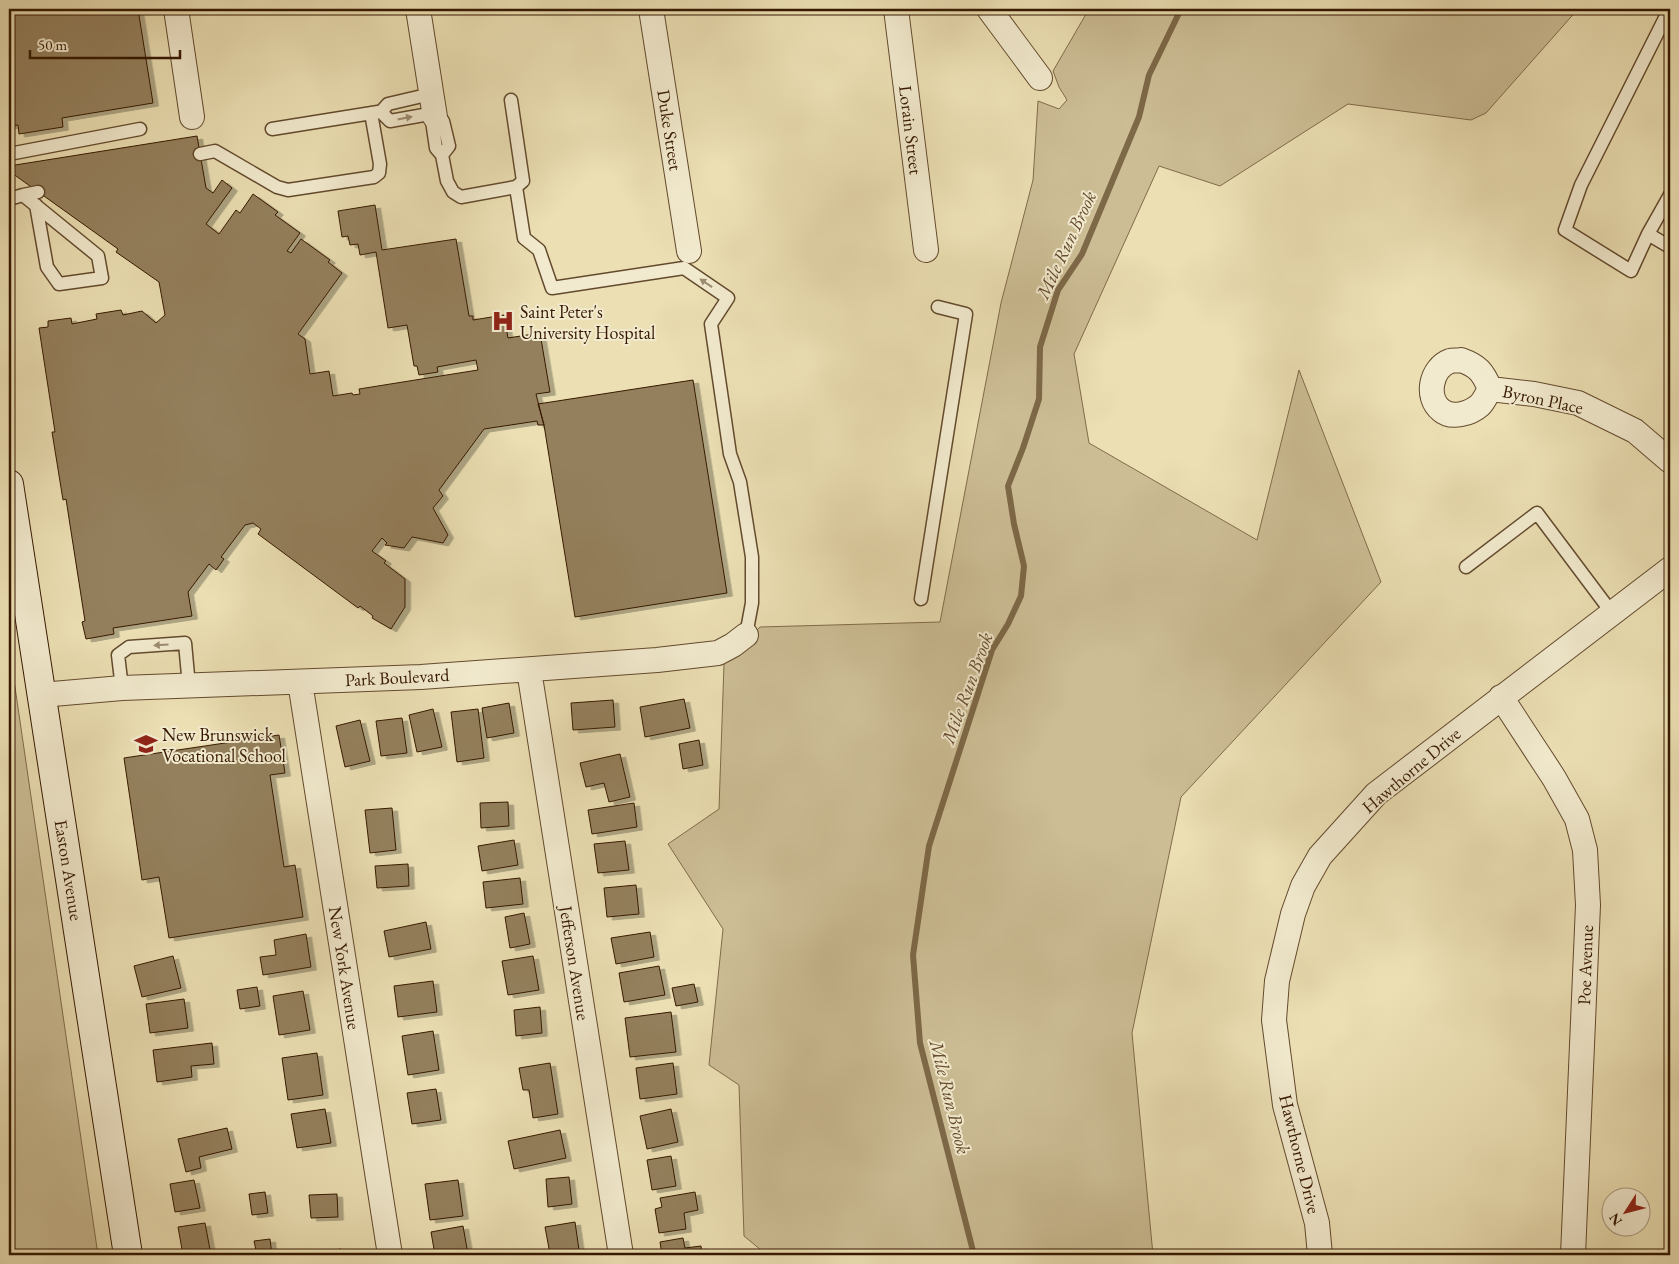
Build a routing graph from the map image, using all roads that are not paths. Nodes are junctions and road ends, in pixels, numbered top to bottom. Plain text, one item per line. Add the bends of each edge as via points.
1 (176, 9) edge
2 (418, 9) edge
3 (651, 9) edge
4 (896, 9) edge
5 (989, 9) edge
6 (1669, 15) edge
7 (1040, 78) dead end
8 (511, 100) dead end
9 (434, 108) junction
10 (376, 113) junction
11 (192, 116) dead end
12 (140, 129) dead end
13 (272, 129) dead end
14 (9, 154) edge
15 (200, 154) dead end
16 (516, 187) junction
17 (38, 192) dead end
18 (23, 195) junction
19 (1670, 195) edge
20 (9, 199) edge
21 (36, 205) junction
22 (1648, 234) junction
23 (1670, 247) edge
24 (926, 250) dead end
25 (686, 260) junction
26 (938, 307) dead end
27 (1490, 389) dead end
28 (1670, 461) edge
29 (10, 499) edge
30 (1466, 567) dead end
31 (1670, 569) edge
32 (921, 599) dead end
33 (1612, 613) junction
34 (746, 635) joint
35 (529, 670) junction
36 (300, 682) junction
37 (189, 686) junction
38 (122, 688) junction
39 (41, 695) junction
40 (1501, 697) junction
41 (128, 1255) edge
42 (390, 1255) edge
43 (622, 1255) edge
44 (1320, 1255) edge
45 (1573, 1255) edge

1 - 11 street
2 - 9 street
3 - 25 street, Duke Street
4 - 24 street, Lorain Street
5 - 7 street
6 - 22 lane via 1581,185 1566,230 1631,271
8 - 16 lane via 523,181
9 - 10 lane via 388,104
10 -> 9 lane via 390,121
9 - 16 lane via 443,122 449,146 442,155 447,181 454,192 461,197
10 - 13 lane
10 - 15 lane via 380,164 379,173 374,177 288,190 277,187 215,151
12 - 14 lane
16 - 25 lane via 524,238 539,250 552,288
17 - 18 lane
18 - 20 lane
18 - 21 lane
19 - 22 lane
21 - 21 lane via 47,267 59,284 102,278 98,256
22 - 23 lane
34 -> 25 lane via 752,603 752,556 740,482 730,454 711,324 728,298
26 - 32 lane via 966,314
27 - 28 street, Byron Place via 1578,403 1635,431
29 - 39 street, Easton Avenue
30 - 33 lane via 1537,513
31 - 33 street, Hawthorne Drive
33 - 40 street, Hawthorne Drive
34 - 35 street, Park Boulevard via 718,653
35 - 36 street, Park Boulevard
35 - 43 street, Jefferson Avenue
36 - 37 street, Park Boulevard
36 - 42 street, New York Avenue
37 - 38 street, Park Boulevard
37 -> 38 lane via 185,643 129,647 118,655
38 - 39 street, Park Boulevard
39 - 41 street, Easton Avenue
40 - 44 street, Hawthorne Drive via 1376,794 1320,856 1292,914 1277,981 1274,1020 1285,1105 1317,1223
40 - 45 street, Poe Avenue via 1576,818 1584,850 1588,905

